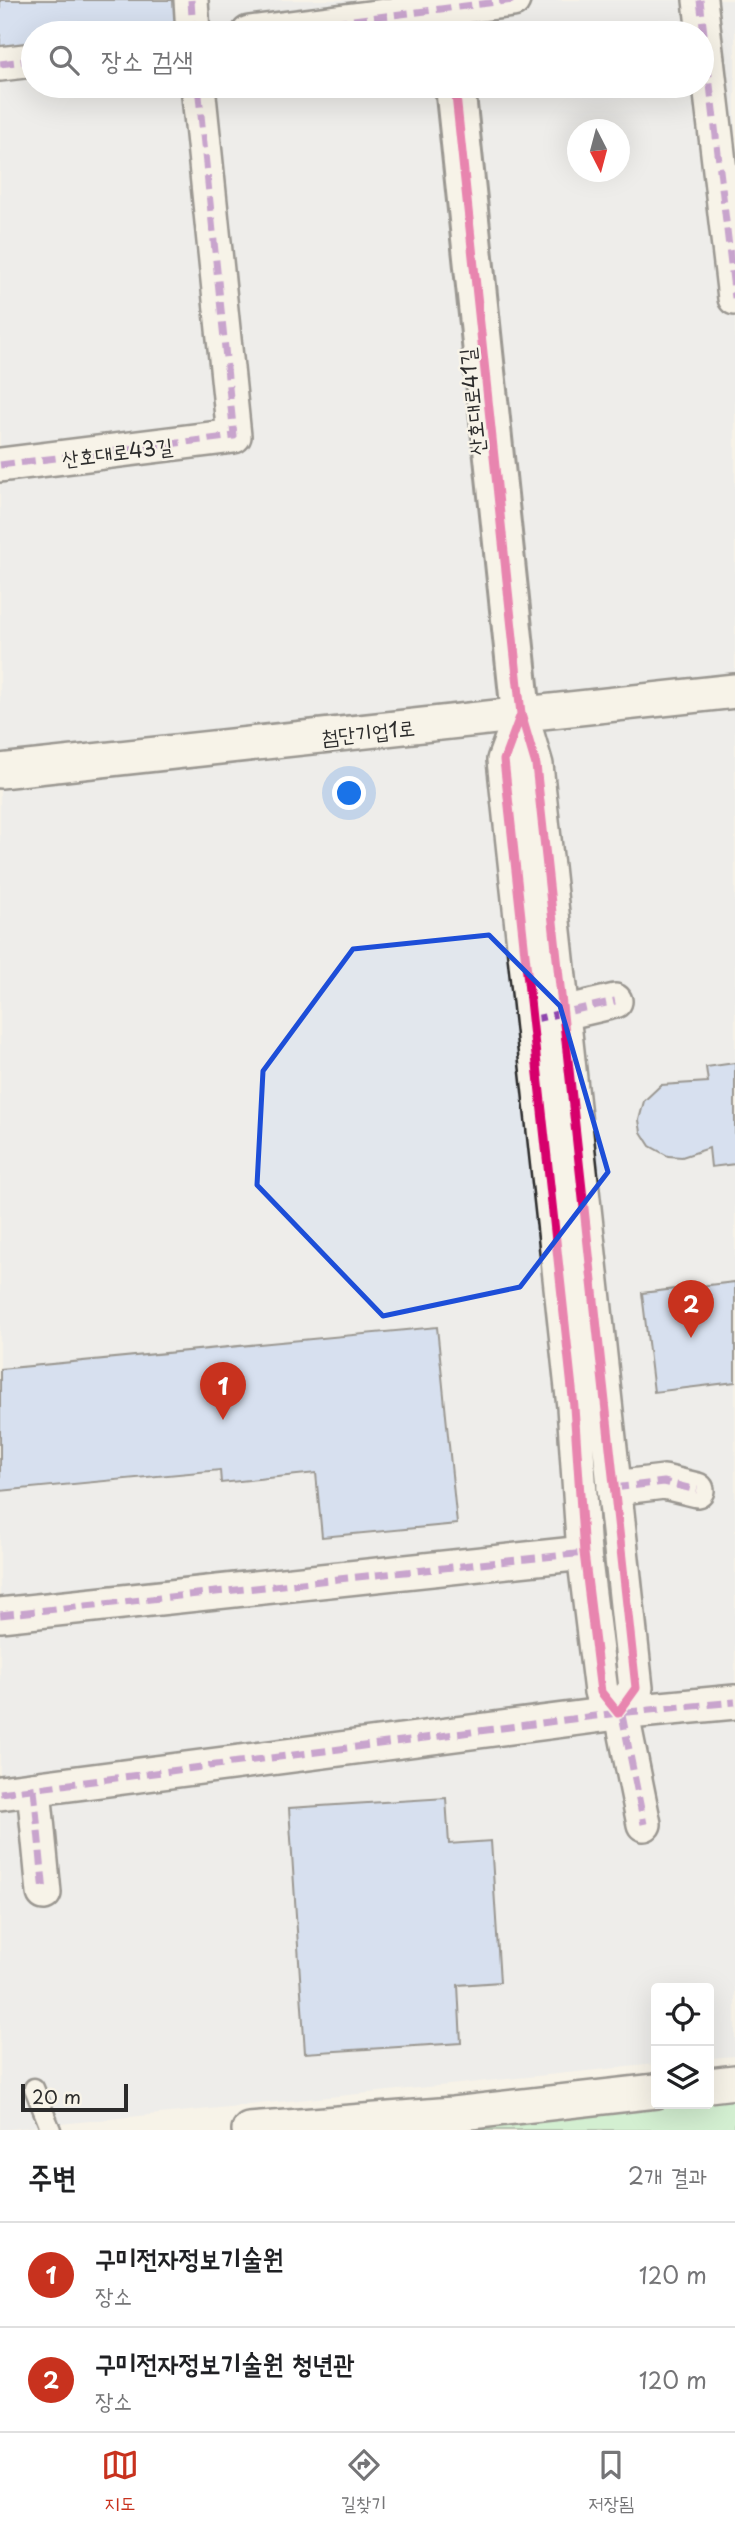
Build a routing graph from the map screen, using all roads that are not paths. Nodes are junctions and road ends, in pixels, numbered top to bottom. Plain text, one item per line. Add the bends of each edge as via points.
1 (191, 0) edge
2 (513, 0) edge
3 (700, 0) edge
4 (448, 14) edge
5 (192, 21) edge
6 (375, 21) edge
7 (702, 21) edge
8 (21, 61) edge
9 (0, 64) edge
10 (199, 98) edge
11 (456, 98) edge
12 (712, 98) edge
13 (735, 298) edge
14 (0, 465) edge
15 (735, 691) edge
16 (521, 714) junction
17 (0, 771) edge
18 (615, 1002) dead end
19 (547, 1018) junction
20 (614, 1488) junction
21 (697, 1490) dead end
22 (584, 1553) junction
23 (0, 1615) edge
24 (735, 1702) edge
25 (620, 1714) junction
26 (34, 1789) junction
27 (0, 1793) edge
28 (644, 1824) dead end
29 (44, 1893) dead end
30 (735, 2082) edge
31 (714, 2084) edge
32 (34, 2088) dead end
33 (651, 2092) edge
34 (51, 2130) edge
35 (249, 2130) edge

1 - 5 street
2 - 4 street
3 - 7 street
4 - 6 street
8 - 9 street
10 - 14 street, 산호대로43길 via 234,436
11 - 16 street, 산호대로41길
12 - 13 street
15 - 16 street, 첨단기업1로
16 - 17 street, 첨단기업1로
16 - 19 street via 536,765
18 - 19 street
19 - 20 street
19 - 22 street
20 - 21 street via 664,1482
20 - 25 street via 636,1688
22 - 23 street
22 - 25 street via 601,1692
24 - 25 street
25 - 26 street
25 - 28 street
26 - 27 street
26 - 29 street
30 - 31 street
32 - 34 lane
33 - 35 street

